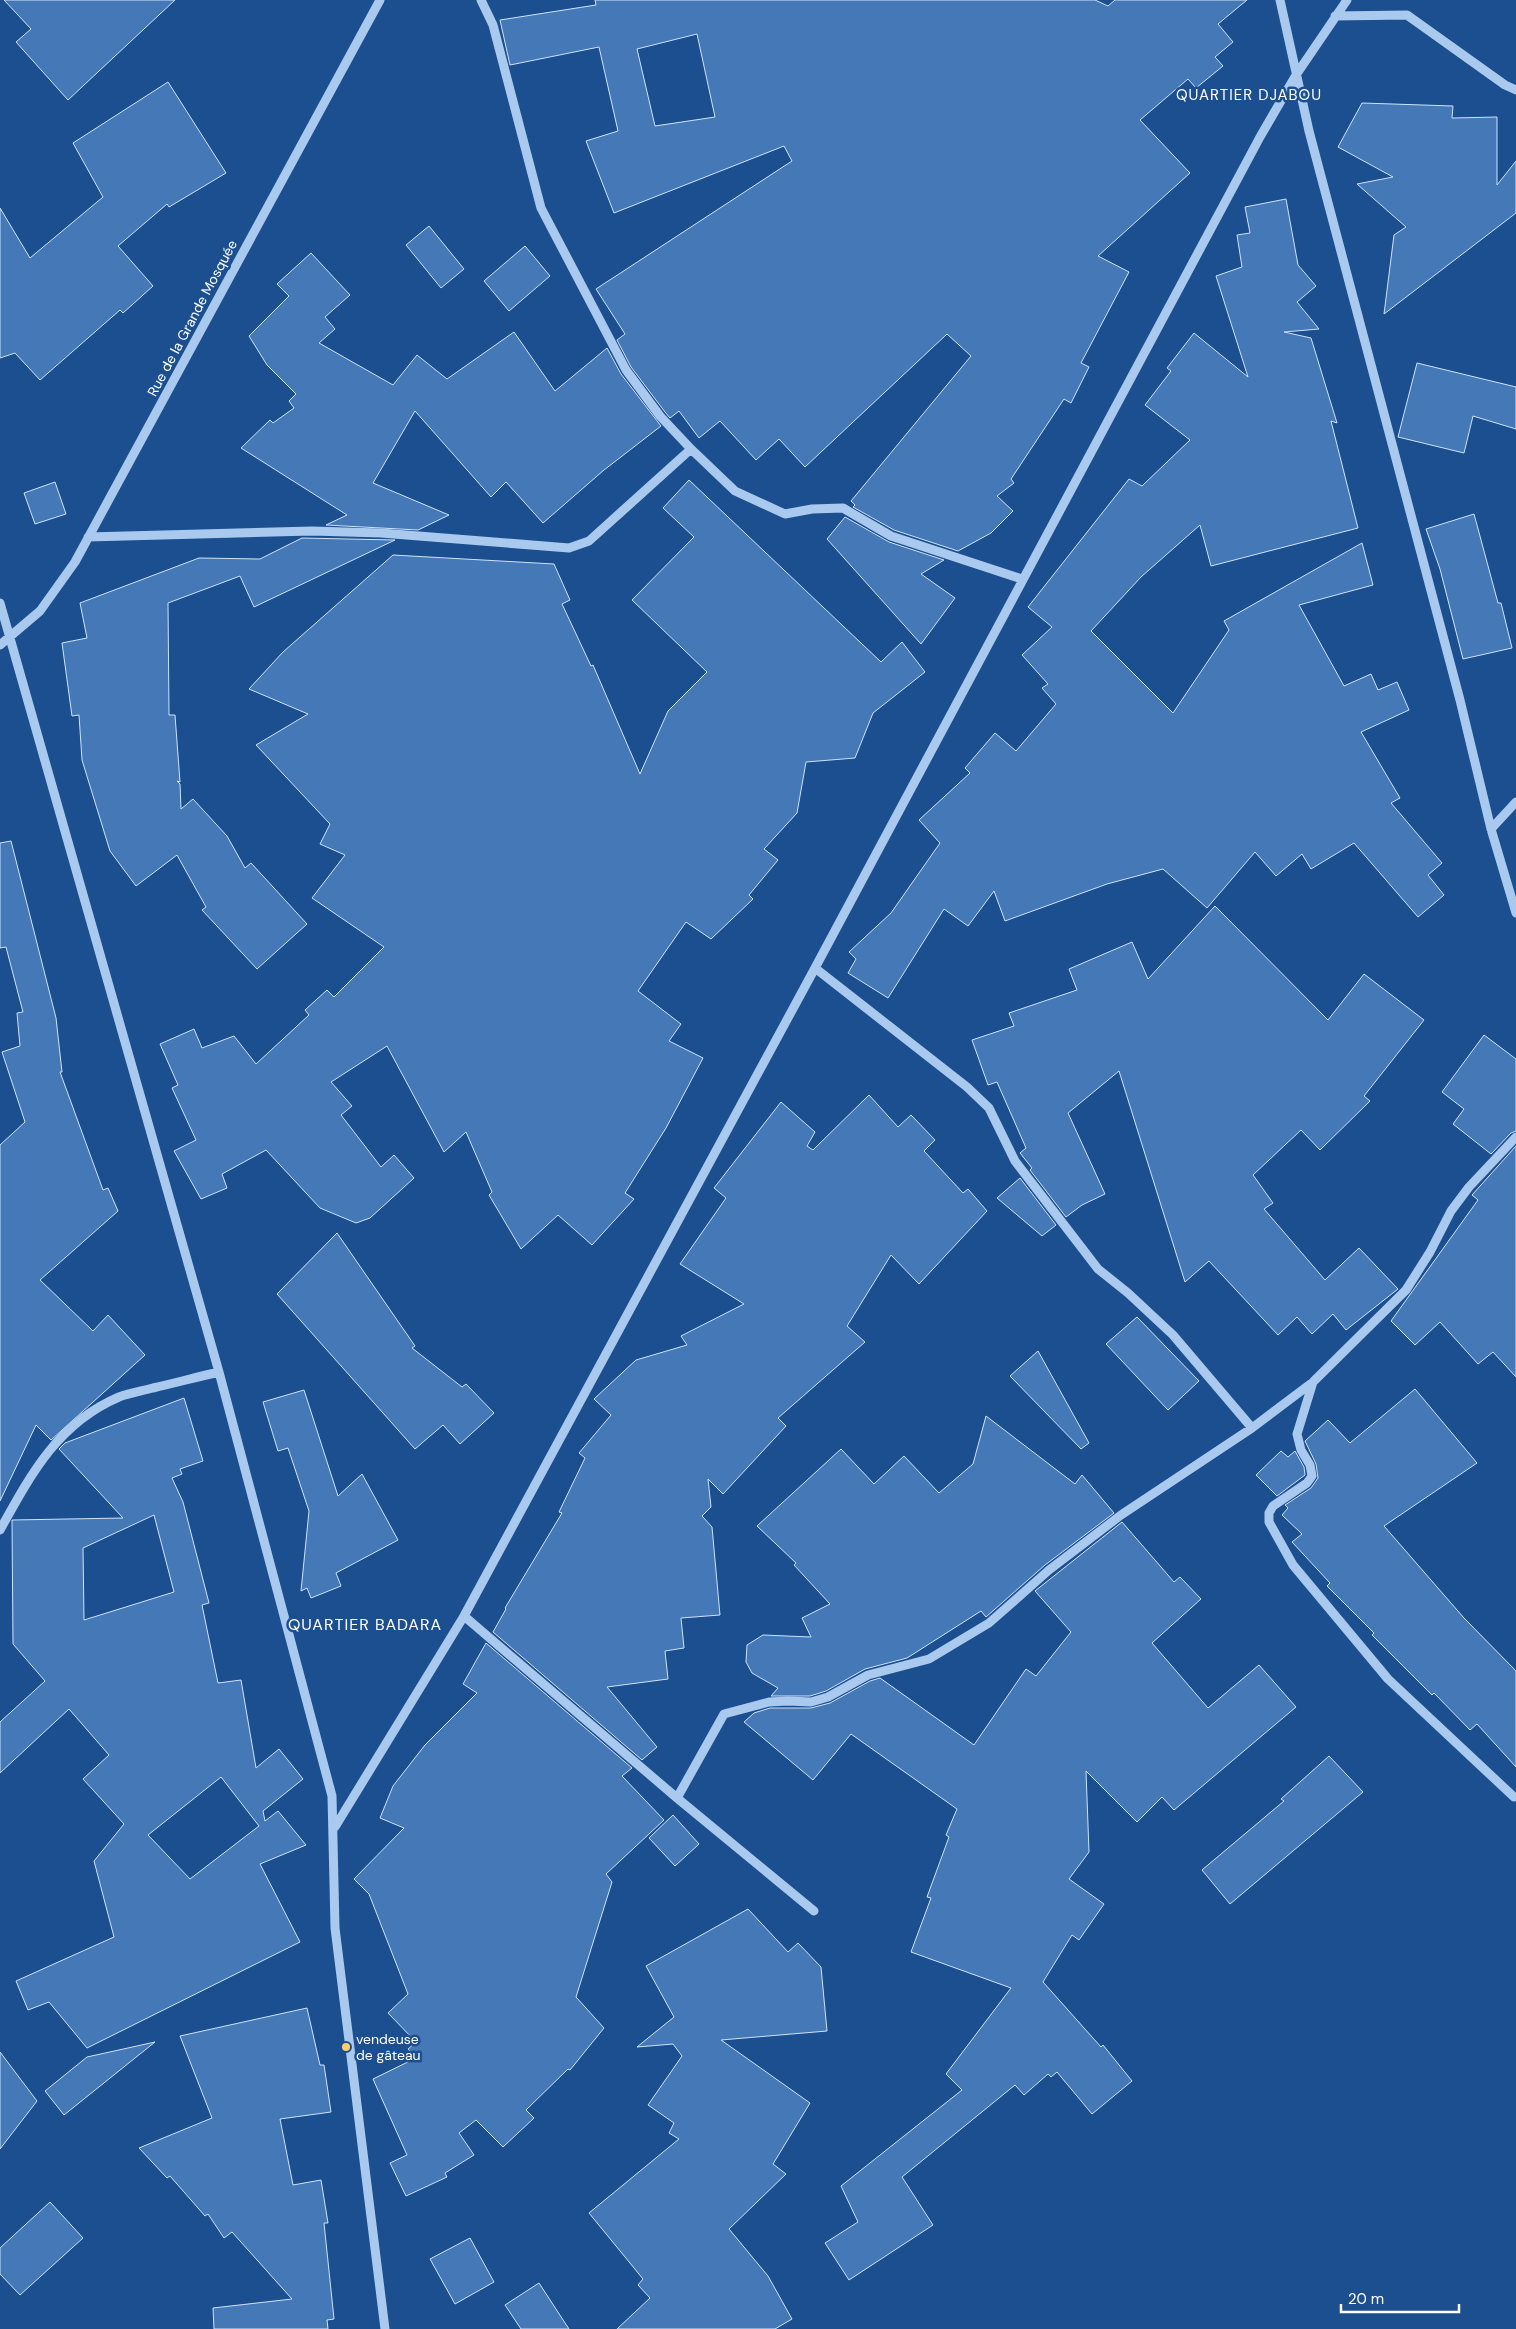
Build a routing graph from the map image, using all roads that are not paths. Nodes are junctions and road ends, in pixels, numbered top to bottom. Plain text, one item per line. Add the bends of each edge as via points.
1 (380, 0) edge
2 (481, 0) edge
3 (1280, 0) edge
4 (1346, 0) edge
5 (1335, 16) junction
6 (1296, 75) junction
7 (1516, 90) edge
8 (691, 449) junction
9 (88, 537) junction
10 (1022, 579) junction
11 (0, 603) edge
12 (10, 637) junction
13 (0, 645) edge
14 (1516, 802) edge
15 (1492, 829) junction
16 (1516, 913) edge
17 (815, 968) junction
18 (1516, 1137) edge
19 (219, 1372) junction
20 (1313, 1382) junction
21 (1252, 1428) junction
22 (0, 1530) edge
23 (464, 1616) junction
24 (1514, 1796) dead end
25 (677, 1798) junction
26 (335, 1827) junction
27 (814, 1911) dead end
28 (385, 2329) edge

1 - 9 street, Rue de la Grande Mosquée
2 - 8 street via 493,26 541,208 626,370 660,416
3 - 6 street
4 - 5 street
5 - 6 street
5 - 7 street via 1407,15
6 - 10 street
6 - 15 street
8 - 9 street via 589,541 569,548 312,530
8 - 10 street via 736,491 785,514 843,508 890,536
9 - 12 street, Rue de la Grande Mosquée via 75,562 40,611
10 - 17 street
11 - 12 street
12 - 13 street, Rue de la Grande Mosquée
12 - 19 street
14 - 15 street
15 - 16 street
17 - 21 street via 967,1087 989,1108 1016,1161 1098,1268 1173,1335
17 - 23 street
18 - 20 street via 1451,1211 1406,1290
19 - 22 street via 121,1396 77,1421 55,1442
19 - 26 street via 332,1796
20 - 21 street
20 - 24 street via 1297,1434 1300,1450 1310,1465 1312,1476 1273,1506 1269,1522 1292,1565 1388,1679
21 - 25 street via 1121,1515 1049,1570 989,1623 929,1659 868,1674 828,1697 811,1702 769,1702 724,1714
23 - 25 street
23 - 26 street
25 - 27 street
26 - 28 street via 335,1928

